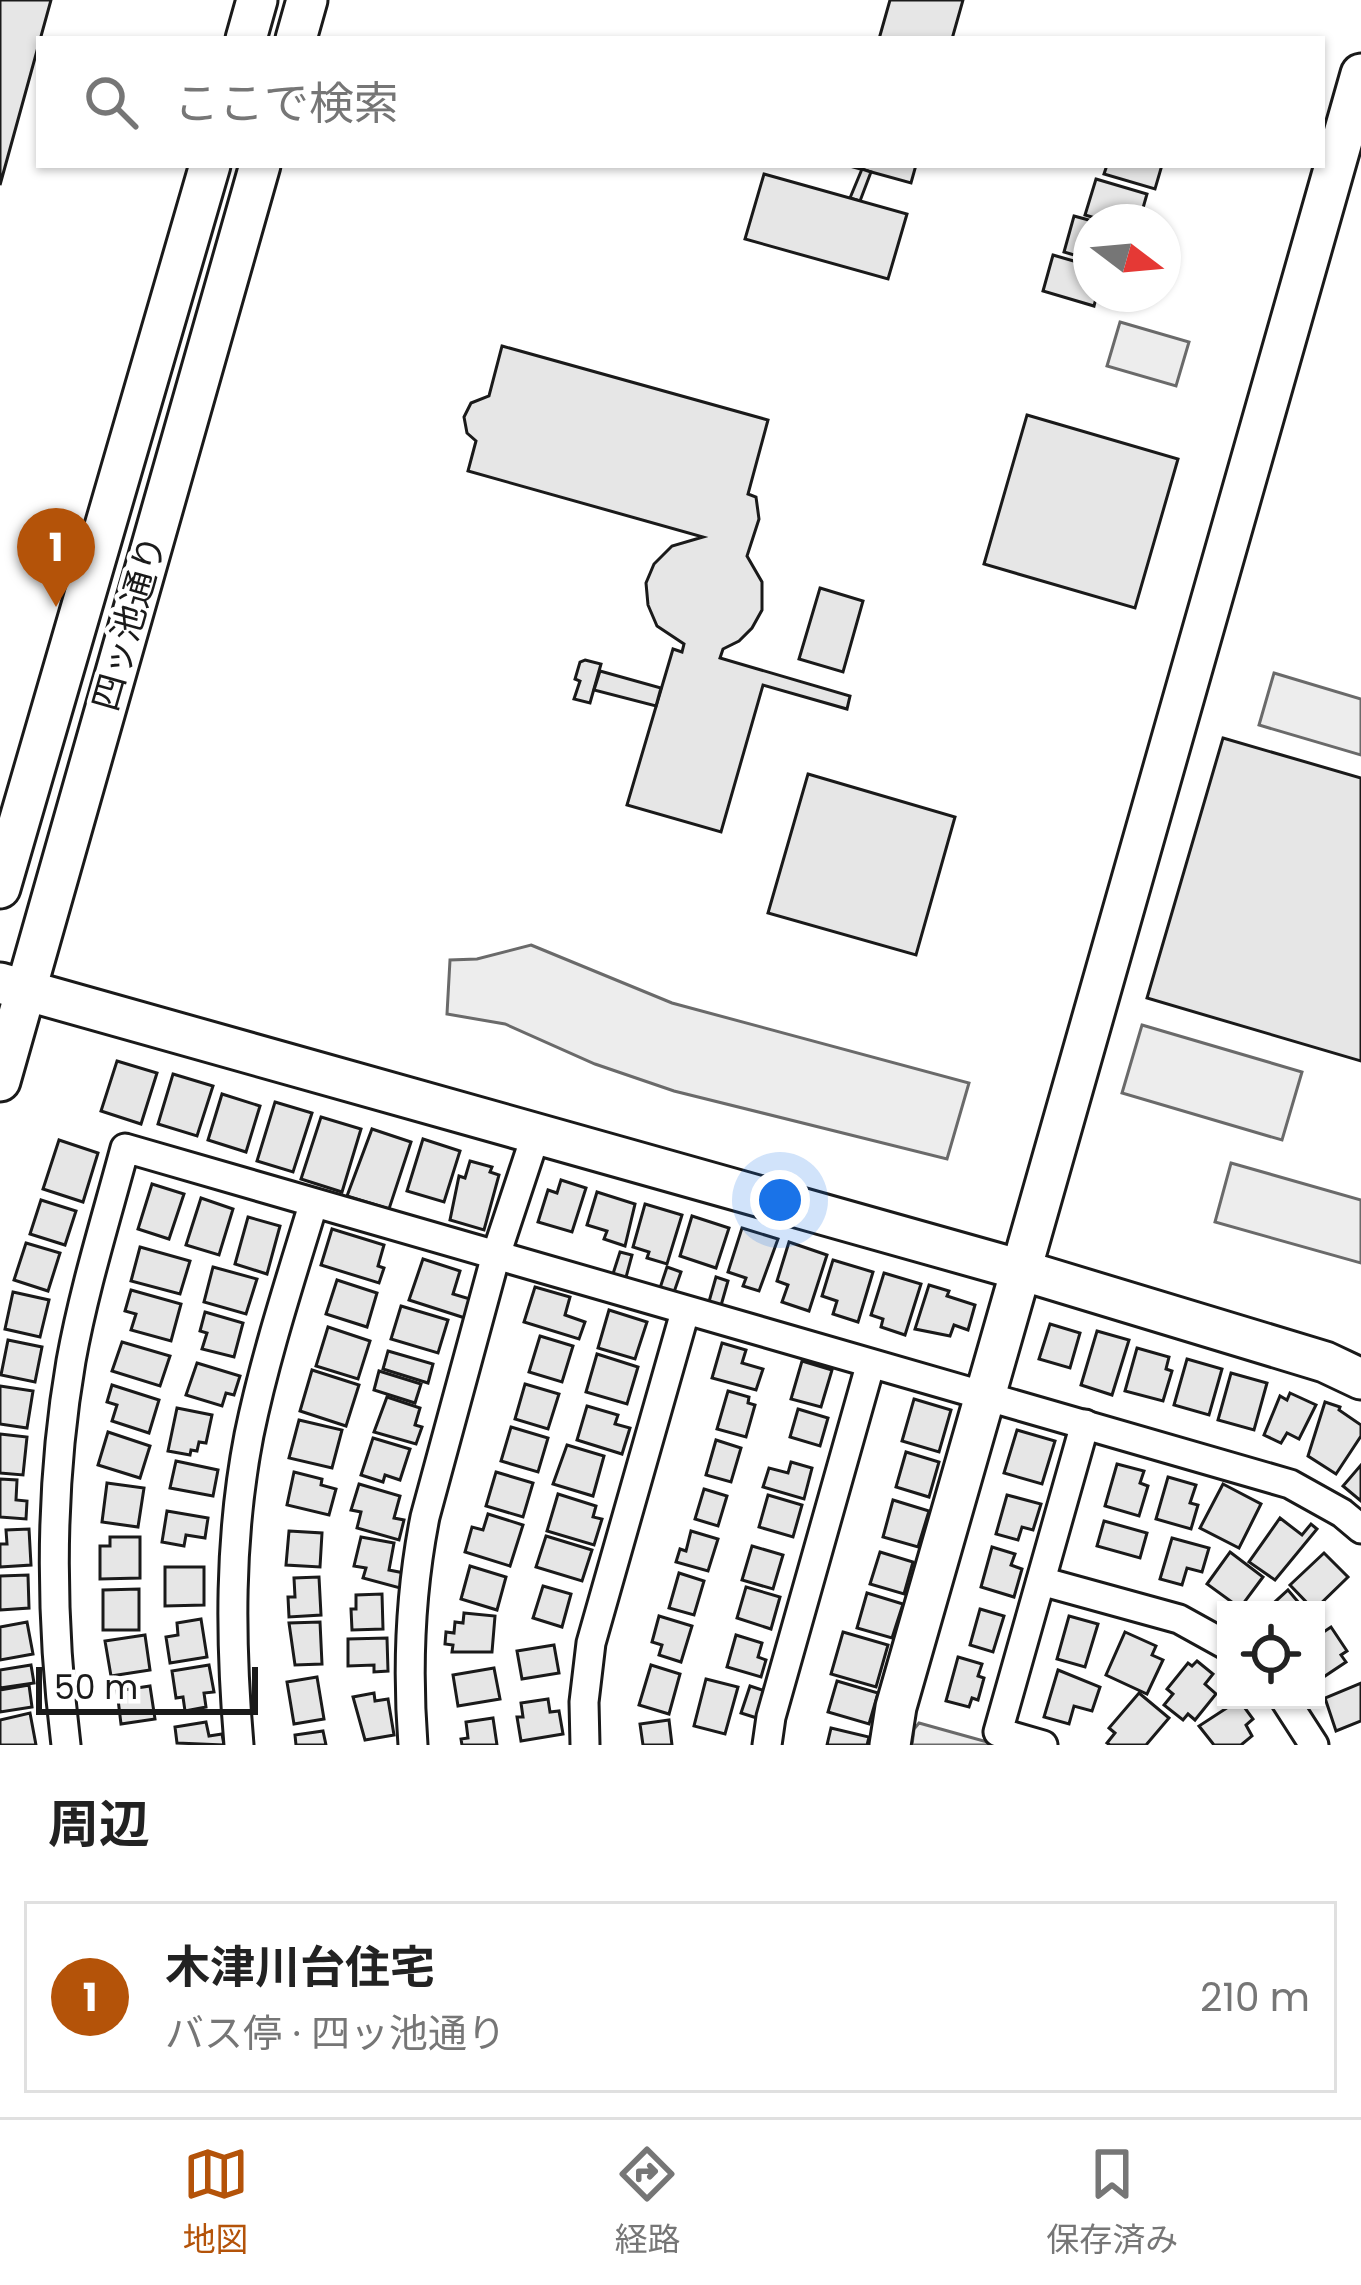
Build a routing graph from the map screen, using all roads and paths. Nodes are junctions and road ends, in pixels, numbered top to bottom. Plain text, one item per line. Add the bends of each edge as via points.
1 (257, 0) edge
2 (307, 0) edge
3 (247, 36) edge
4 (297, 36) edge
5 (1361, 74) edge
6 (209, 168) edge
7 (259, 168) edge
8 (0, 888) edge
9 (12, 987) edge
10 (0, 1081) edge
11 (536, 1134) junction
12 (313, 1205) junction
13 (496, 1255) junction
14 (1022, 1270) junction
15 (685, 1312) junction
16 (871, 1366) junction
17 (1361, 1379) edge
18 (986, 1395) junction
19 (1085, 1424) junction
20 (1361, 1529) edge
21 (1041, 1581) junction
22 (1217, 1640) edge
23 (1291, 1709) edge
24 (66, 1745) edge
25 (238, 1745) edge
26 (413, 1745) edge
27 (586, 1745) edge
28 (767, 1745) edge
29 (890, 1745) edge
30 (1043, 1745) edge
31 (1314, 1745) edge

1 - 3 street
2 - 4 street
5 - 14 street
6 - 8 street, 四ッ池通り
7 - 9 street, 四ッ池通り
9 - 10 street, 四ッ池通り
9 - 11 street
11 - 13 street
11 - 14 street
12 - 13 street
12 - 24 street via 125,1148 85,1293 62,1430 53,1565
12 - 25 street via 261,1381 240,1490 231,1613
13 - 15 street
13 - 26 street via 416,1561
14 - 17 street
14 - 18 street
15 - 16 street
15 - 27 street via 591,1643
16 - 18 street
16 - 28 street
18 - 19 street
18 - 29 street
19 - 20 street via 1290,1484
19 - 21 street
21 - 22 street via 1179,1619
21 - 30 street via 998,1732
23 - 31 street

